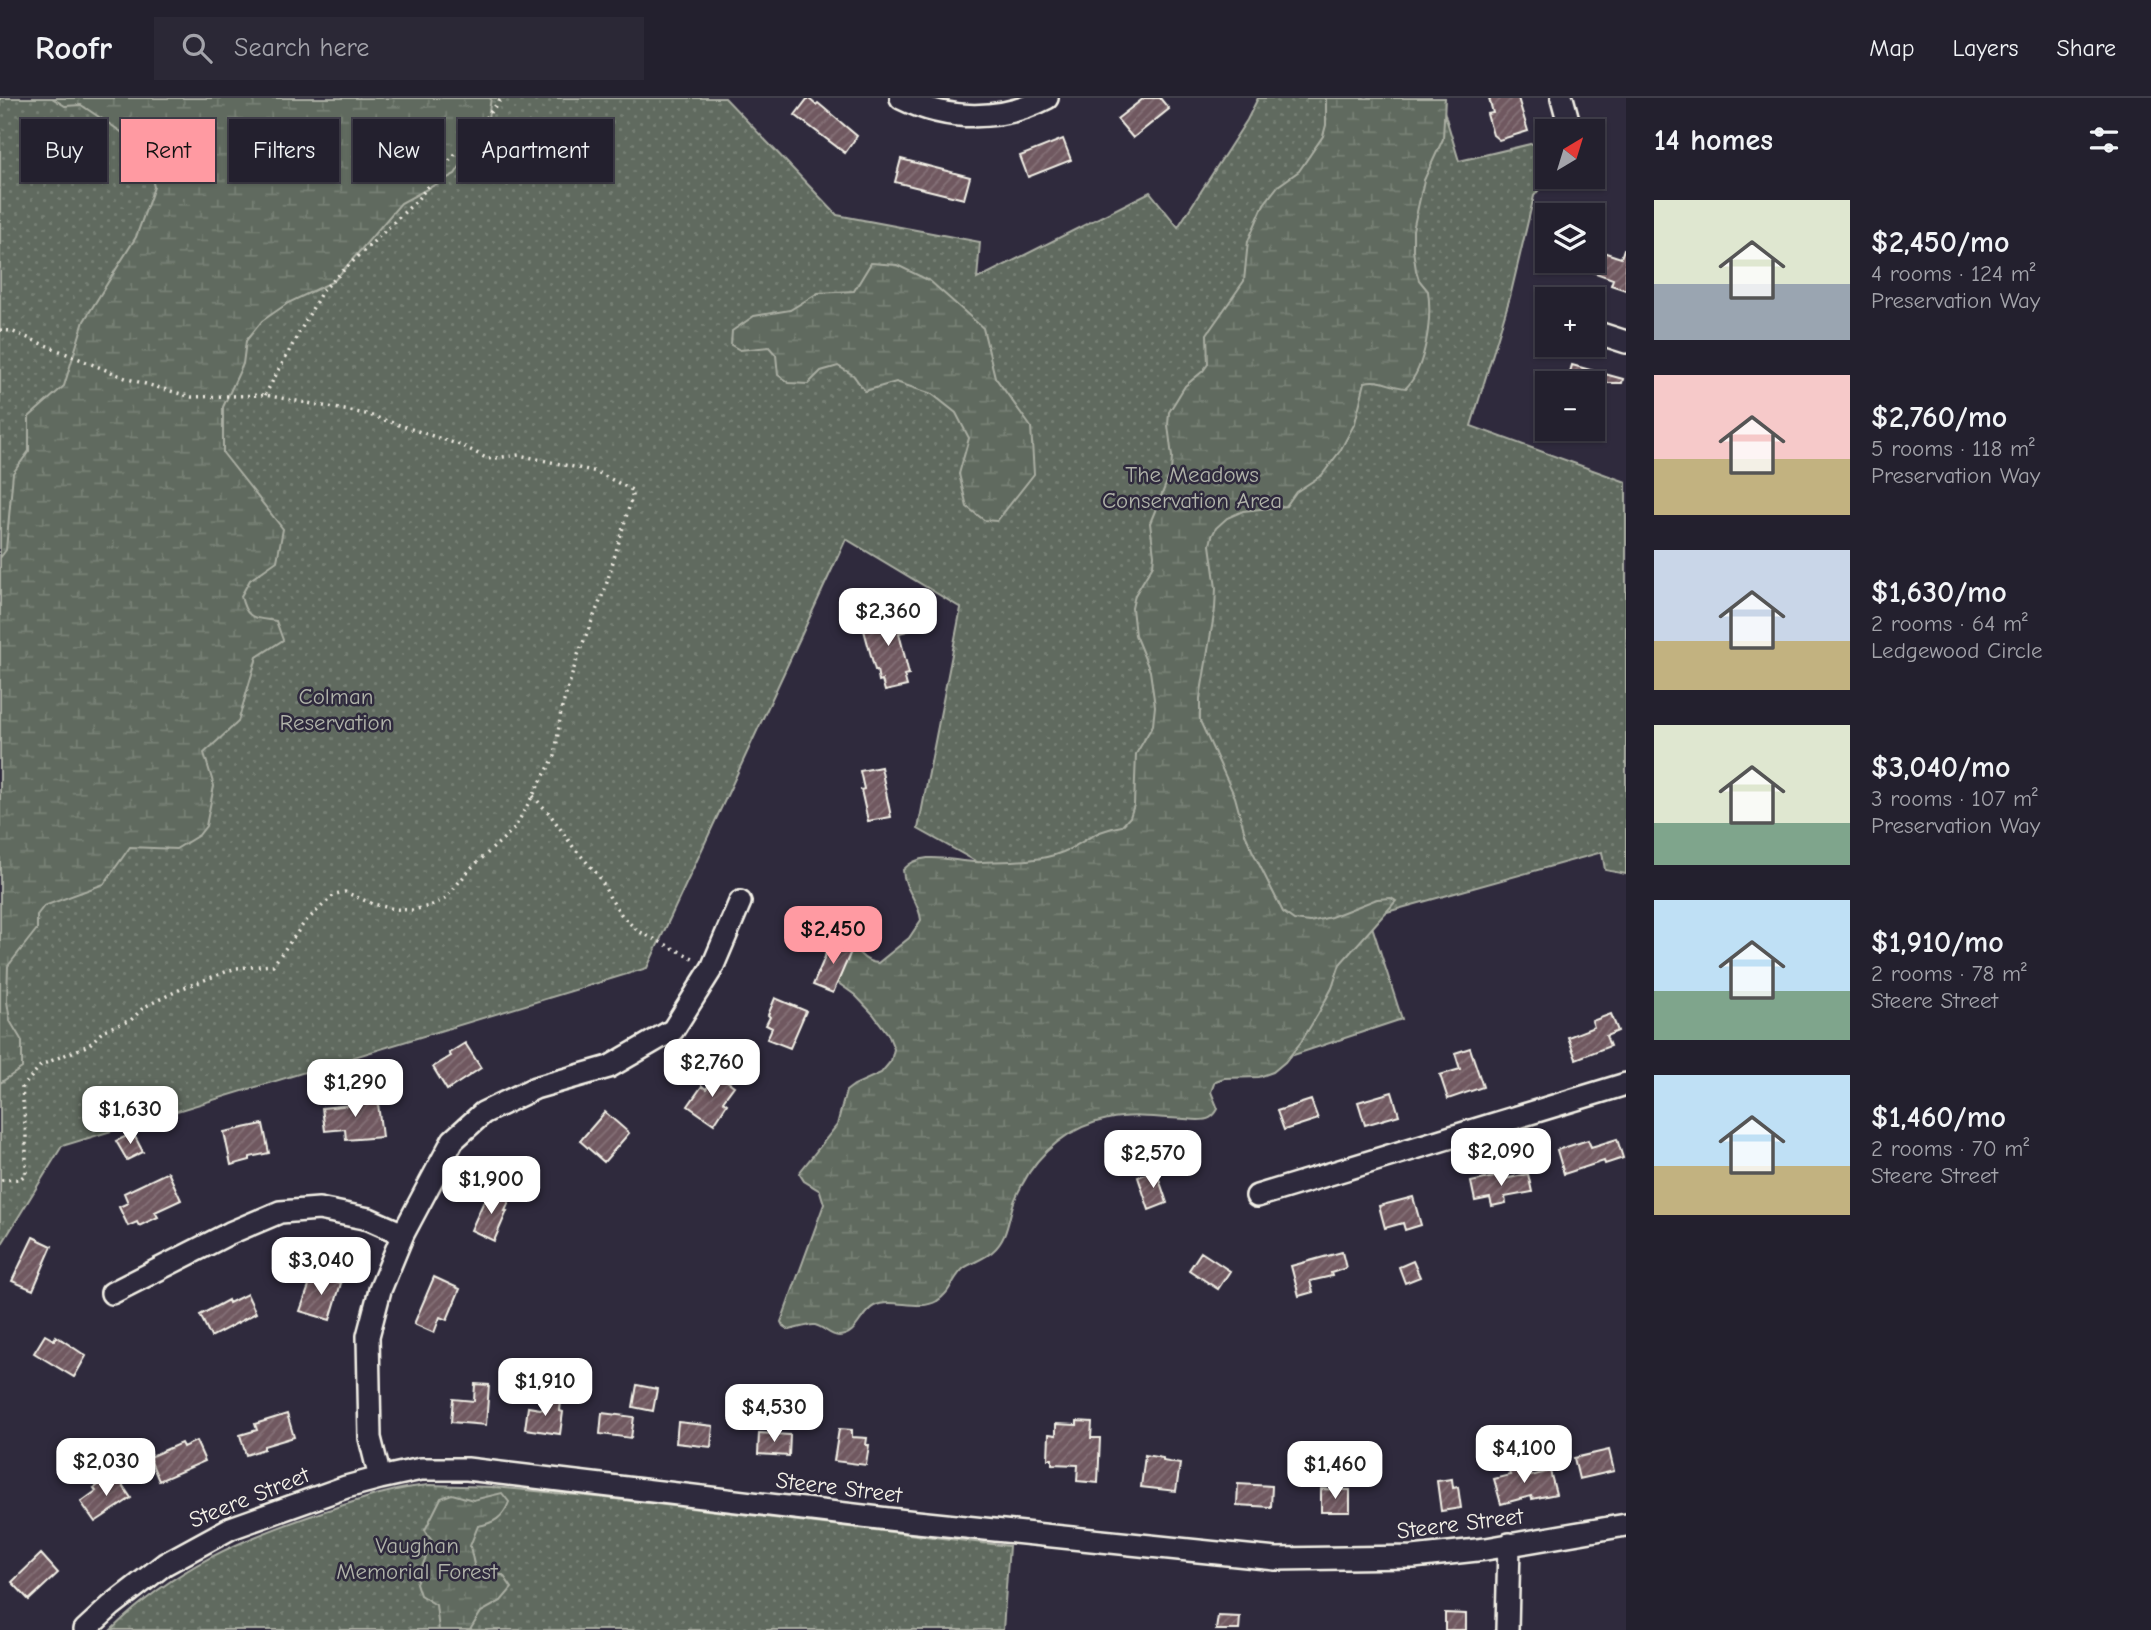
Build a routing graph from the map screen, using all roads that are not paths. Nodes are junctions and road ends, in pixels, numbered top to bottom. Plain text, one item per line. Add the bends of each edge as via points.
1 (901, 98) edge
2 (1047, 98) edge
3 (1562, 98) edge
4 (1568, 119) edge
5 (1605, 335) edge
6 (1626, 342) edge
7 (740, 902) dead end
8 (1626, 1084) edge
9 (1257, 1196) dead end
10 (403, 1234) junction
11 (112, 1293) dead end
12 (380, 1478) junction
13 (1626, 1525) edge
14 (1509, 1544) junction
15 (86, 1630) edge
16 (1507, 1630) edge

1 - 2 street via 937,112 972,116 1024,109
3 - 4 street
5 - 6 street
7 - 10 street via 712,968 673,1030 609,1067 535,1088 483,1113 453,1140
8 - 9 street
10 - 11 street via 369,1219 319,1209 280,1212
10 - 12 street via 380,1290 368,1336 370,1438
12 - 14 street, Steere Street via 421,1469 467,1469 1276,1559 1413,1557
12 - 15 street, Steere Street via 231,1528 165,1564
13 - 14 street, Steere Street
14 - 16 street

